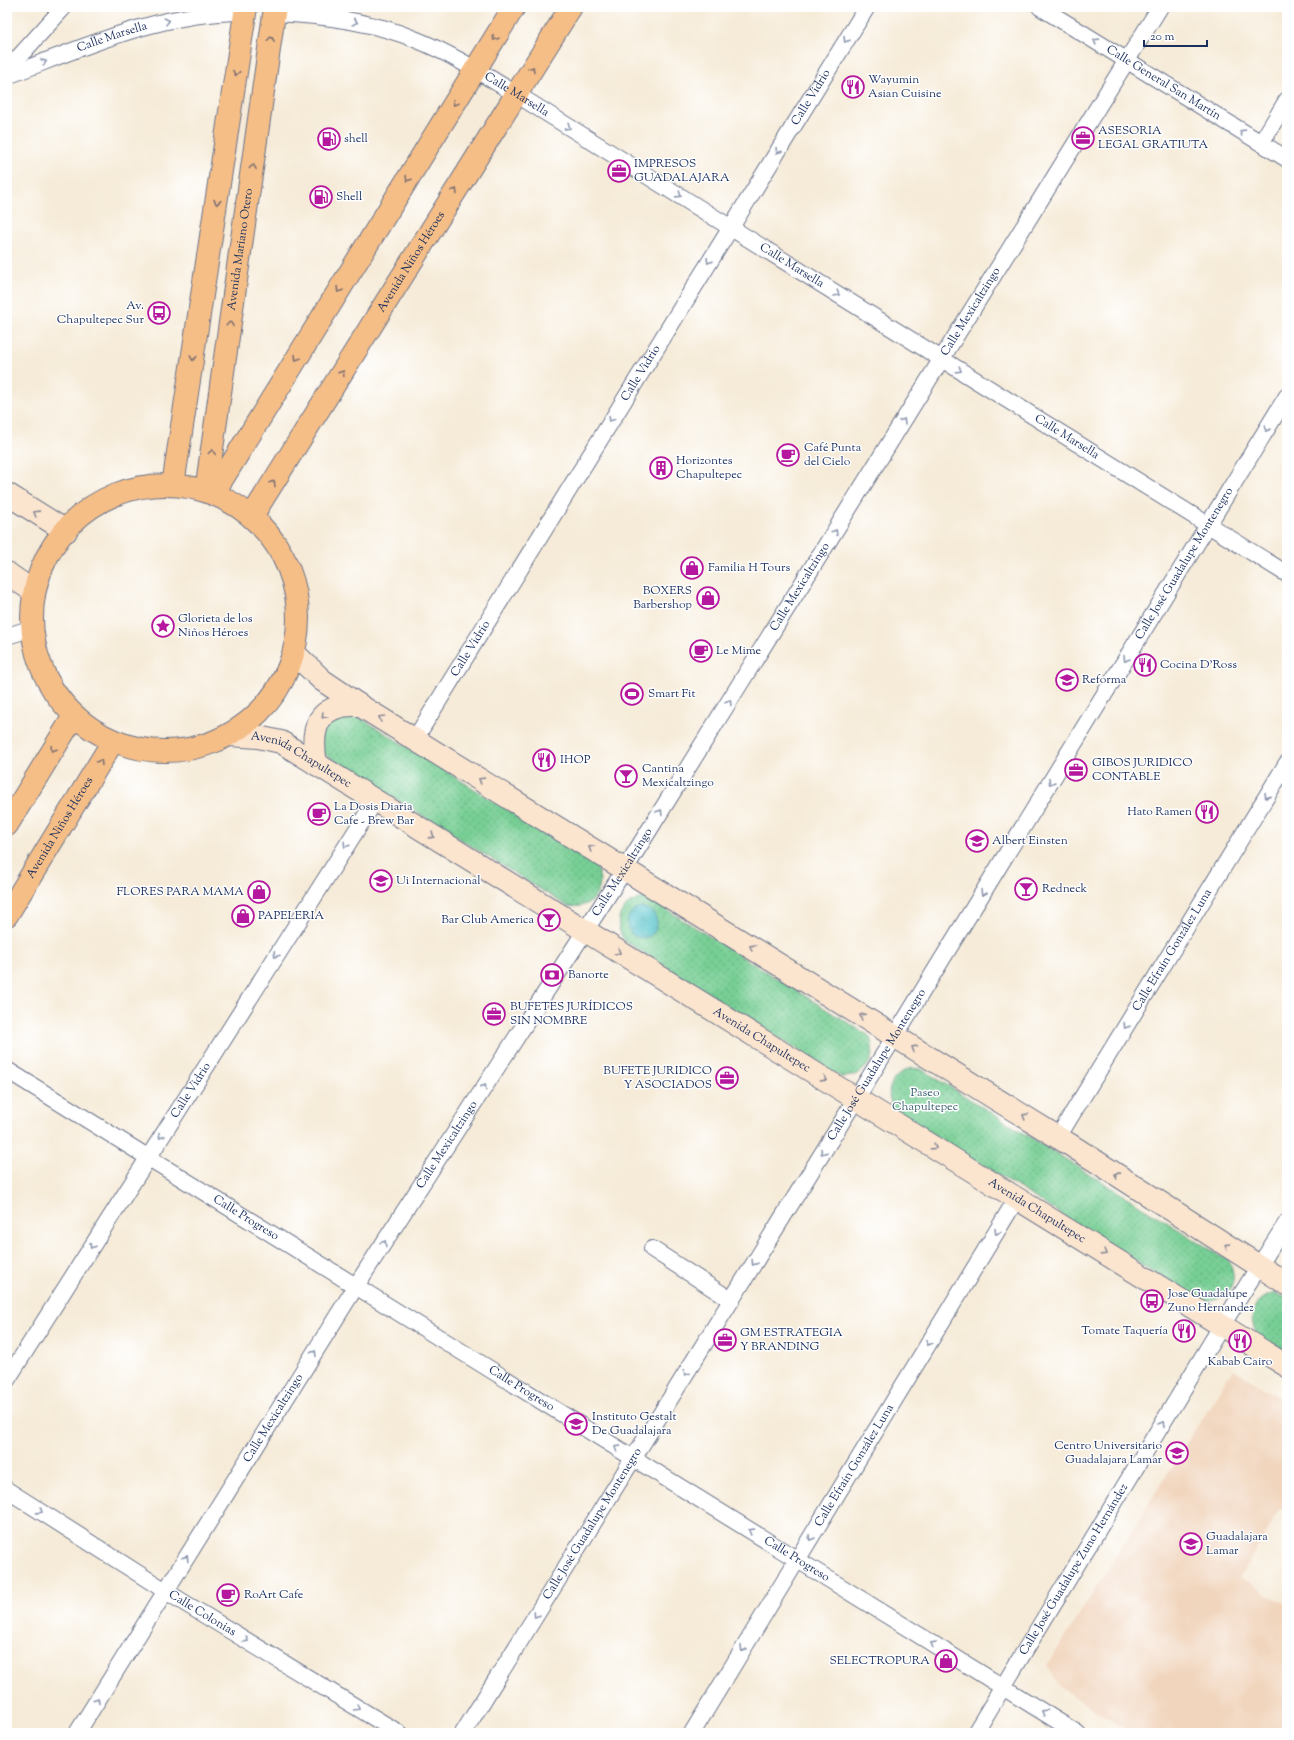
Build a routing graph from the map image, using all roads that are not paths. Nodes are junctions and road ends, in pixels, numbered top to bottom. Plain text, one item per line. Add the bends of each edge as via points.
1 (64, 7) edge
2 (514, 7) edge
3 (571, 7) edge
4 (867, 7) edge
5 (1040, 7) edge
6 (1160, 7) edge
7 (246, 10) edge
8 (275, 10) edge
9 (1127, 60) junction
10 (7, 70) edge
11 (476, 70) junction
12 (7, 76) edge
13 (516, 94) junction
14 (1287, 100) edge
15 (1261, 143) junction
16 (1287, 160) edge
17 (730, 227) junction
18 (942, 360) junction
19 (1287, 396) edge
20 (173, 485) junction
21 (210, 492) junction
22 (7, 494) edge
23 (252, 516) junction
24 (1208, 525) junction
25 (66, 531) junction
26 (7, 573) edge
27 (1287, 574) edge
28 (34, 592) junction
29 (33, 628) junction
30 (7, 636) edge
31 (294, 653) junction
32 (359, 705) junction
33 (74, 716) junction
34 (229, 735) junction
35 (415, 738) junction
36 (113, 741) junction
37 (1287, 763) edge
38 (316, 764) junction
39 (375, 801) junction
40 (7, 824) edge
41 (625, 869) junction
42 (7, 915) edge
43 (585, 931) junction
44 (895, 1036) junction
45 (7, 1070) edge
46 (856, 1099) junction
47 (1058, 1137) junction
48 (148, 1157) junction
49 (1017, 1198) junction
50 (1287, 1222) edge
51 (652, 1249) dead end
52 (1259, 1267) junction
53 (1287, 1284) edge
54 (356, 1286) junction
55 (731, 1300) junction
56 (1222, 1325) junction
57 (1287, 1366) edge
58 (7, 1380) edge
59 (633, 1458) junction
60 (7, 1490) edge
61 (797, 1560) junction
62 (165, 1591) junction
63 (1003, 1687) junction
64 (77, 1733) edge
65 (399, 1733) edge
66 (463, 1733) edge
67 (692, 1733) edge
68 (975, 1733) edge
69 (1077, 1733) edge

1 - 10 street
2 -> 11 main road
13 -> 3 main road, Avenida Niños Héroes
4 -> 17 street, Calle Vidrio
9 -> 5 street, Calle General San Martín
6 - 9 street, Calle Mexicaltzingo
12 -> 7 street, Calle Marsella via 126,31 198,14
7 -> 20 main road
8 -> 11 street, Calle Marsella via 349,20 385,29 417,40
21 -> 8 main road, Avenida Mariano Otero
15 -> 9 street, Calle General San Martín
9 - 18 street, Calle Mexicaltzingo
11 - 13 street, Calle Marsella
11 -> 21 main road
13 -> 17 street, Calle Marsella
23 -> 13 main road, Avenida Niños Héroes
14 - 15 street
15 - 16 street, Calle General San Martín
17 -> 18 street, Calle Marsella
17 -> 35 street, Calle Vidrio
18 -> 24 street, Calle Marsella
41 -> 18 street, Calle Mexicaltzingo
19 -> 24 street, Calle José Guadalupe Montenegro
20 - 21 main road
20 - 25 main road via 146,486 119,494 94,506
21 - 23 main road via 234,503
25 -> 22 street
23 - 31 main road via 277,544 293,578 299,616
24 - 27 street, Calle Marsella
24 -> 44 street, Calle José Guadalupe Montenegro
25 - 28 main road via 39,574
26 - 28 street
28 - 29 main road
29 - 30 street
29 - 33 main road via 39,660 53,690
31 - 32 street via 322,680
31 - 34 main road via 284,678 270,700 251,720
35 -> 32 street
32 -> 38 street via 335,707 317,723 313,735
33 - 36 main road
33 -> 40 main road
34 - 36 main road via 202,747 172,751 142,750
34 - 38 street, Avenida Chapultepec via 281,742
41 -> 35 street
42 -> 36 main road, Avenida Niños Héroes
37 -> 47 street, Calle Efraín González Luna
38 - 39 street, Avenida Chapultepec
39 -> 43 street, Avenida Chapultepec
39 -> 48 street, Calle Vidrio
41 - 43 street, Calle Mexicaltzingo
44 -> 41 street
43 -> 46 street, Avenida Chapultepec
54 -> 43 street, Calle Mexicaltzingo
44 - 46 street, Calle José Guadalupe Montenegro
47 -> 44 street
45 - 48 street, Calle Progreso
46 -> 49 street, Avenida Chapultepec
46 -> 55 street, Calle José Guadalupe Montenegro
52 -> 47 street
48 - 54 street, Calle Progreso
48 -> 58 street, Calle Vidrio
49 -> 56 street, Avenida Chapultepec
49 -> 61 street, Calle Efraín González Luna
50 - 52 street, Calle José Guadalupe Zuno Hernández
51 - 55 street
52 - 53 street
52 - 56 street, Calle José Guadalupe Zuno Hernández
59 -> 54 street, Calle Progreso
62 -> 54 street, Calle Mexicaltzingo
55 -> 59 street, Calle José Guadalupe Montenegro
56 - 57 street, Avenida Chapultepec
63 -> 56 street, Calle José Guadalupe Zuno Hernández
61 -> 59 street, Calle Progreso
59 -> 66 street, Calle José Guadalupe Montenegro
60 -> 62 street, Calle Colonias
63 -> 61 street, Calle Progreso
61 -> 67 street, Calle Efraín González Luna
64 -> 62 street, Calle Mexicaltzingo
62 -> 65 street, Calle Colonias
63 - 68 street, Calle José Guadalupe Zuno Hernández
69 -> 63 street, Calle Progreso

